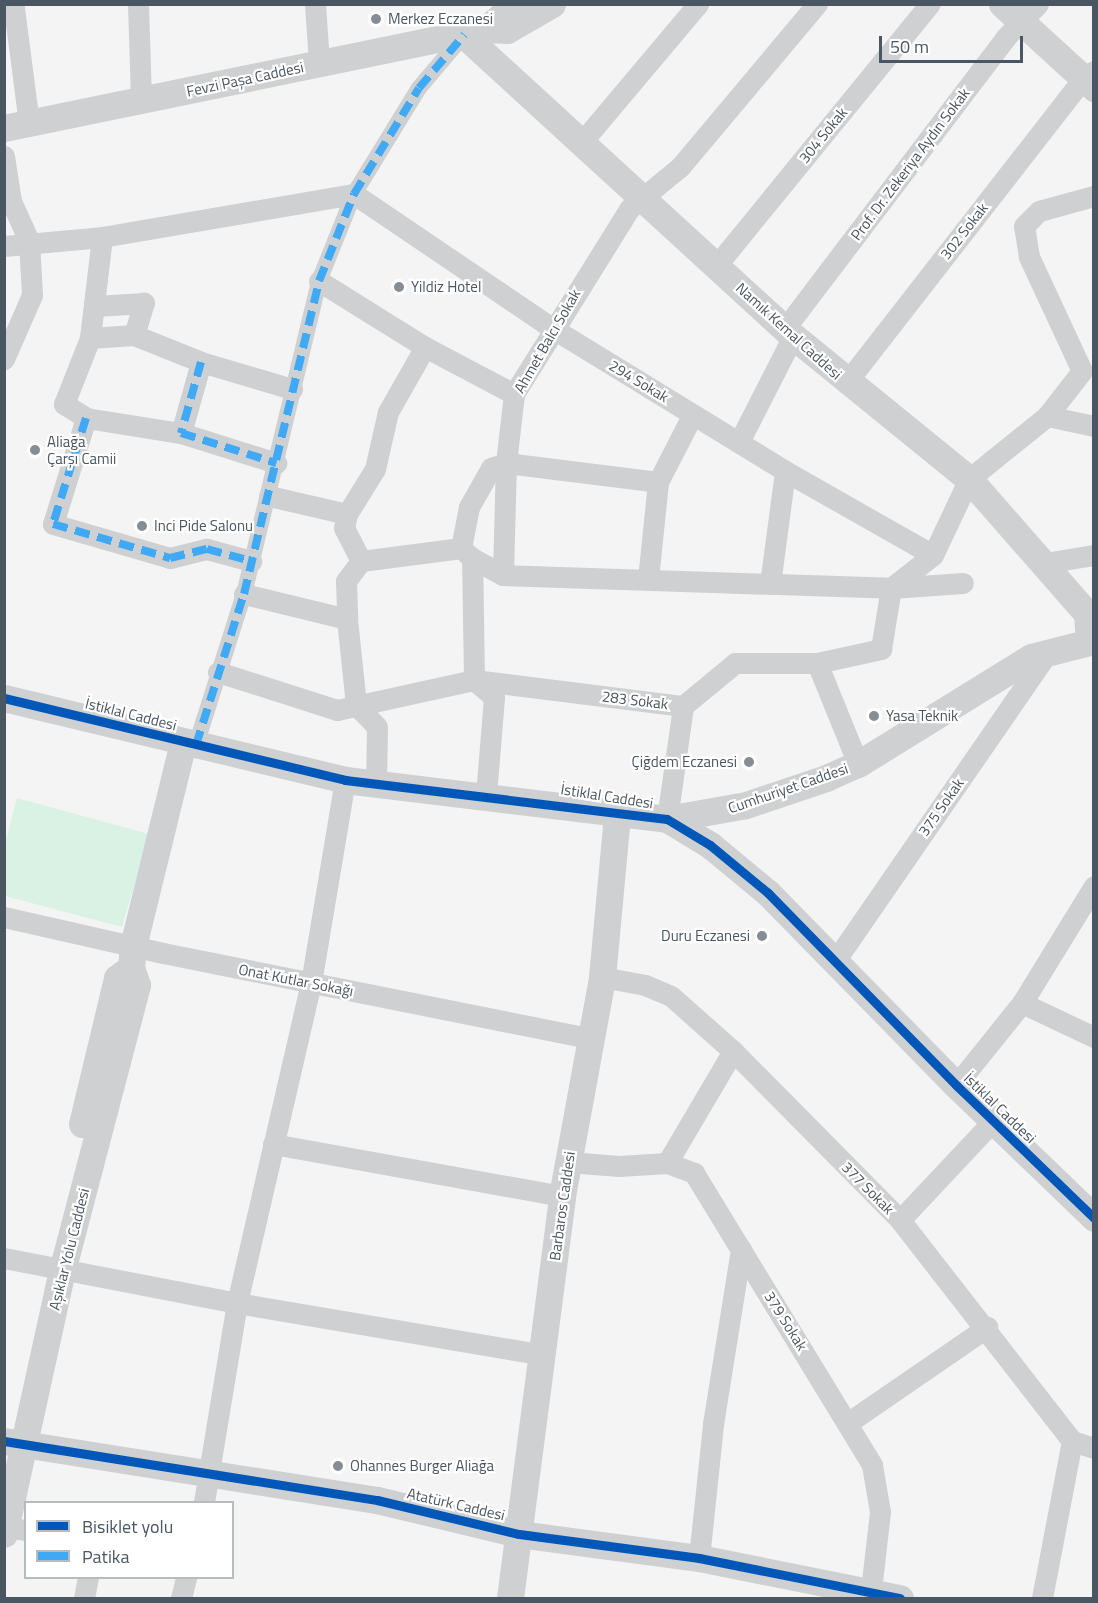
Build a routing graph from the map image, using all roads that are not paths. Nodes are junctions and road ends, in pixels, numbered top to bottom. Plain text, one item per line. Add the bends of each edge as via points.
1 (138, 4) edge
2 (315, 4) edge
3 (514, 4) edge
4 (552, 4) edge
5 (698, 4) edge
6 (817, 4) edge
7 (930, 4) edge
8 (1002, 4) edge
9 (4, 10) edge
10 (1030, 14) edge
11 (475, 32) junction
12 (319, 63) junction
13 (1090, 80) edge
14 (141, 101) junction
15 (17, 126) edge
16 (581, 143) junction
17 (4, 156) edge
18 (354, 194) junction
19 (1094, 196) edge
20 (639, 197) junction
21 (102, 237) junction
22 (29, 242) junction
23 (4, 246) edge
24 (716, 266) junction
25 (319, 281) junction
26 (95, 306) junction
27 (552, 328) junction
28 (789, 332) junction
29 (134, 336) junction
30 (90, 339) junction
31 (425, 347) junction
32 (4, 359) edge
33 (201, 362) junction
34 (1088, 367) edge
35 (846, 382) junction
36 (292, 389) junction
37 (514, 394) junction
38 (693, 414) junction
39 (1047, 416) junction
40 (86, 418) junction
41 (1094, 426) edge
42 (181, 433) junction
43 (739, 442) junction
44 (276, 463) junction
45 (506, 463) junction
46 (785, 471) junction
47 (969, 479) junction
48 (658, 482) junction
49 (269, 496) junction
50 (347, 514) junction
51 (466, 553) junction
52 (933, 555) junction
53 (1094, 555) edge
54 (251, 561) junction
55 (361, 561) junction
56 (1045, 562) junction
57 (504, 575) junction
58 (648, 579) junction
59 (770, 584) junction
60 (963, 584) dead end
61 (891, 588) junction
62 (244, 594) junction
63 (347, 619) junction
64 (1091, 641) edge
65 (1048, 652) junction
66 (817, 663) junction
67 (218, 672) junction
68 (474, 680) junction
69 (4, 698) edge
70 (356, 705) junction
71 (682, 706) junction
72 (189, 744) junction
73 (858, 764) junction
74 (345, 780) junction
75 (376, 785) junction
76 (486, 795) junction
77 (617, 815) junction
78 (667, 819) junction
79 (1094, 886) edge
80 (4, 916) edge
81 (132, 957) junction
82 (835, 961) junction
83 (602, 976) junction
84 (311, 983) junction
85 (1022, 1003) junction
86 (1094, 1037) edge
87 (590, 1038) junction
88 (733, 1052) junction
89 (956, 1085) junction
90 (992, 1122) junction
91 (273, 1144) junction
92 (568, 1162) junction
93 (667, 1163) junction
94 (562, 1196) junction
95 (1094, 1218) edge
96 (900, 1220) junction
97 (741, 1249) junction
98 (4, 1258) edge
99 (55, 1270) junction
100 (237, 1303) junction
101 (987, 1327) junction
102 (544, 1355) junction
103 (849, 1422) junction
104 (1072, 1441) junction
105 (12, 1443) edge
106 (1094, 1448) edge
107 (4, 1470) edge
108 (211, 1474) junction
109 (204, 1501) edge
110 (12, 1530) edge
111 (519, 1534) junction
112 (699, 1558) junction
113 (88, 1579) edge
114 (186, 1579) edge
115 (871, 1595) edge
116 (84, 1599) edge
117 (181, 1599) edge
118 (510, 1599) edge
119 (900, 1599) edge
120 (1042, 1599) edge

1 - 14 street
2 - 12 street
3 - 11 street
4 - 11 street, Fevzi Paşa Caddesi via 507,30
5 - 16 street
6 - 20 street via 680,167
7 - 24 street, 304 Sokak
8 - 10 street
9 - 15 street via 14,8
10 - 13 street via 1055,51
10 - 28 street, Prof. Dr. Zekeriya Aydın Sokak via 1006,37
11 - 12 street, Fevzi Paşa Caddesi
11 - 16 street, Namık Kemal Caddesi
11 - 18 street via 419,88
12 - 14 street, Fevzi Paşa Caddesi
13 - 35 street, 302 Sokak
14 - 15 street, Fevzi Paşa Caddesi
16 - 20 street, Namık Kemal Caddesi
17 - 22 street via 11,201
18 - 21 street
18 - 25 street
18 - 27 street, 294 Sokak
19 - 34 street via 1039,211 1024,226 1029,257
20 - 24 street, Namık Kemal Caddesi
20 - 27 street, Ahmet Balcı Sokak
21 - 22 street
21 - 26 street
22 - 23 street
22 - 32 street via 32,295
24 - 28 street, Namık Kemal Caddesi
25 - 31 street
25 - 36 street
26 - 29 street via 144,303
26 - 30 street
27 - 37 street, Ahmet Balcı Sokak via 537,363
27 - 38 street, 294 Sokak
28 - 35 street, Namık Kemal Caddesi
28 - 43 street, Prof. Dr. Zekeriya Aydın Sokak
29 - 30 street
29 - 33 street
30 - 40 street via 64,404
31 - 37 street
31 - 50 street via 388,412 375,469
33 - 36 street
33 - 42 street
34 - 39 street
35 - 47 street, Namık Kemal Caddesi
36 - 44 street
37 - 45 street, Ahmet Balcı Sokak
38 - 43 street, 294 Sokak
38 - 48 street
39 - 41 street
39 - 47 street
40 - 42 street
40 - 54 street via 53,524 170,558 207,549
42 - 44 street
43 - 46 street, 294 Sokak
44 - 49 street
45 - 48 street
45 - 51 street via 491,468 469,507
45 - 57 street, Ahmet Balcı Sokak via 509,489
46 - 52 street, 294 Sokak
46 - 59 street
47 - 52 street
47 - 56 street, Namık Kemal Caddesi
48 - 58 street
49 - 50 street
49 - 54 street
50 - 55 street via 344,528
51 - 55 street
51 - 57 street
51 - 68 street
52 - 61 street
53 - 56 street
54 - 62 street
55 - 63 street via 346,581
56 - 64 street, Namık Kemal Caddesi via 1087,614
57 - 58 street
58 - 59 street
59 - 61 street
60 - 61 street
61 - 66 street, 283 Sokak via 881,650
62 - 63 street
62 - 67 street
63 - 70 street
64 - 65 street, Cumhuriyet Caddesi
65 - 73 street, Cumhuriyet Caddesi via 1031,657
65 - 82 street, 375 Sokak
66 - 71 street, 283 Sokak via 735,663
66 - 73 street
67 - 70 street, 283 Sokak via 337,710
67 - 72 street
68 - 70 street, 283 Sokak
68 - 71 street, 283 Sokak
68 - 76 street via 494,697
69 - 72 street, İstiklal Caddesi
70 - 75 street via 377,727
71 - 78 street
72 - 74 street, İstiklal Caddesi
72 - 81 street, Aşıklar Yolu Caddesi
73 - 78 street, Cumhuriyet Caddesi via 746,805
74 - 75 street, İstiklal Caddesi
74 - 84 street
75 - 76 street, İstiklal Caddesi
76 - 77 street, İstiklal Caddesi
77 - 78 street, İstiklal Caddesi
77 - 83 street, Barbaros Caddesi
78 - 82 street, İstiklal Caddesi via 710,845 768,893
79 - 85 street
80 - 81 street, Onat Kutlar Sokağı
81 - 84 street, Onat Kutlar Sokağı
81 - 99 street, Aşıklar Yolu Caddesi via 117,978
82 - 89 street, İstiklal Caddesi
83 - 87 street, Barbaros Caddesi
83 - 88 street, 377 Sokak via 645,985 671,996
84 - 87 street, Onat Kutlar Sokağı
84 - 91 street
85 - 86 street
85 - 89 street
87 - 92 street, Barbaros Caddesi
88 - 93 street
88 - 96 street, 377 Sokak
89 - 90 street, İstiklal Caddesi
90 - 95 street, İstiklal Caddesi
90 - 96 street
91 - 94 street
91 - 100 street
92 - 93 street, 379 Sokak via 619,1166
92 - 94 street, Barbaros Caddesi
93 - 97 street, 379 Sokak via 694,1173
94 - 102 street, Barbaros Caddesi
96 - 101 street, 377 Sokak
97 - 103 street, 379 Sokak
97 - 112 street via 713,1424
98 - 99 street
99 - 100 street
99 - 105 street, Aşıklar Yolu Caddesi
100 - 102 street
100 - 108 street
101 - 103 street
101 - 104 street, 377 Sokak
102 - 111 street, Barbaros Caddesi
103 - 115 street, 379 Sokak via 872,1465 880,1512
104 - 106 street
104 - 120 street
105 - 107 street, Aşıklar Yolu Caddesi
105 - 108 street, Atatürk Caddesi
105 - 110 street, Aşıklar Yolu Caddesi
108 - 109 street
108 - 111 street, Atatürk Caddesi via 377,1500
111 - 112 street, Atatürk Caddesi
111 - 118 street, Barbaros Caddesi
112 - 115 street, Atatürk Caddesi
113 - 116 street
114 - 117 street
115 - 119 street, Atatürk Caddesi

